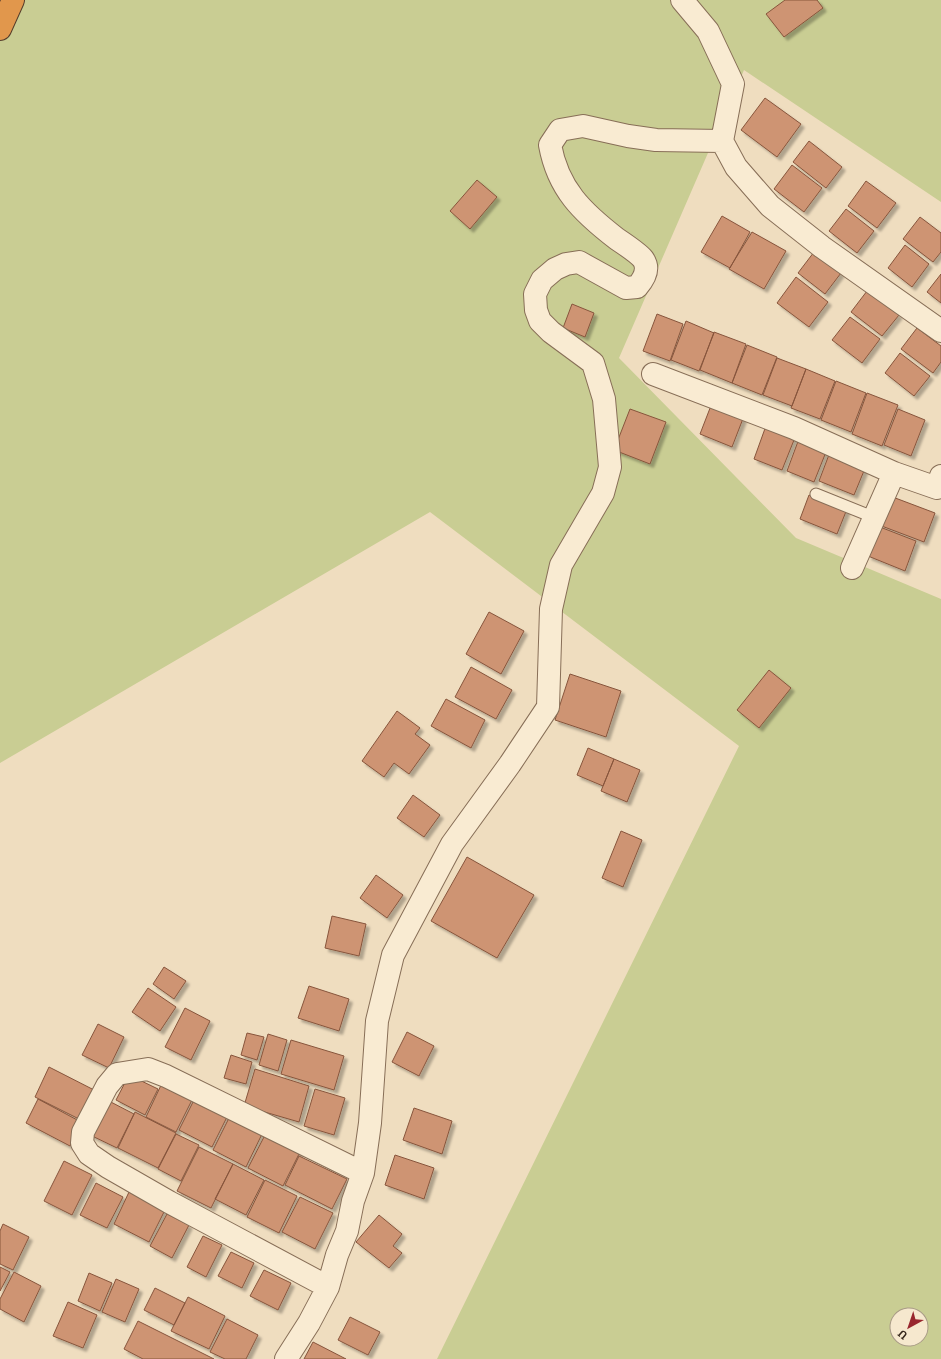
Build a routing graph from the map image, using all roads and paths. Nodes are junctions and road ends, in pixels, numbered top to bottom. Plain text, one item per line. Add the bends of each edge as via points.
1 (13, 0) edge
2 (682, 0) edge
3 (0, 29) edge
4 (722, 141) junction
5 (941, 331) edge
6 (653, 374) dead end
7 (894, 473) junction
8 (940, 484) edge
9 (816, 494) dead end
10 (873, 517) junction
11 (852, 568) dead end
12 (363, 1173) junction
13 (328, 1287) junction
14 (286, 1359) edge

1 - 3 highway
2 - 4 street via 708,31 733,84
4 - 5 street via 736,167 770,206 822,247
4 - 12 street via 656,140 583,126 560,130 550,144 553,161 568,194 594,222 644,259 646,271 637,287 626,288 578,262 566,264 542,280 534,294 540,321 593,363 604,399 610,468 603,493 561,565 551,609 548,707 452,844 393,955 377,1021 370,1123
6 - 7 street via 794,428
7 - 8 street
7 - 10 street
9 - 10 lane
10 - 11 street
12 - 13 street
12 - 13 street via 166,1076 148,1070 117,1074 107,1086 82,1132 82,1143 89,1154 108,1167
13 - 14 street

